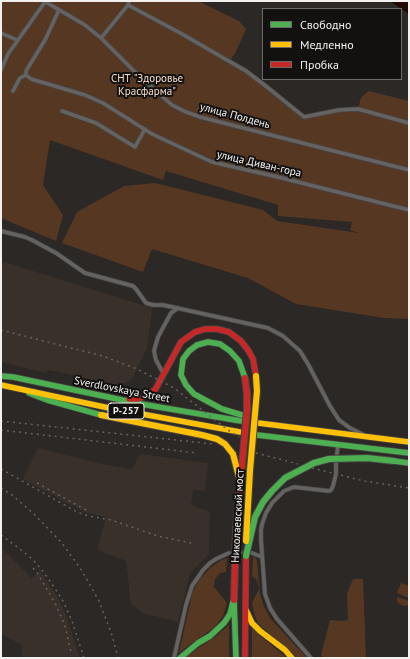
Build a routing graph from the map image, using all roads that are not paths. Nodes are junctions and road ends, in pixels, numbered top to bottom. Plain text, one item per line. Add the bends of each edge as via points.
1 (44, 1) edge
2 (128, 3) edge
3 (59, 10) junction
4 (1, 33) edge
5 (101, 38) junction
6 (17, 40) junction
7 (1, 70) edge
8 (26, 75) junction
9 (13, 91) dead end
10 (62, 111) dead end
11 (409, 123) edge
12 (144, 130) junction
13 (409, 170) edge
14 (409, 210) edge
15 (1, 231) edge
16 (178, 308) junction
17 (163, 373) junction
18 (1, 376) edge
19 (1, 385) edge
20 (12, 387) junction
21 (113, 399) junction
22 (241, 418) joint
23 (258, 422) dead end
24 (240, 432) dead end
25 (257, 435) dead end
26 (368, 437) junction
27 (409, 442) edge
28 (338, 445) junction
29 (409, 453) edge
30 (337, 454) dead end
31 (336, 463) dead end
32 (409, 463) edge
33 (240, 484) junction
34 (229, 553) tunnel mouth
35 (252, 553) tunnel mouth
36 (246, 556) junction
37 (262, 557) junction
38 (234, 600) junction
39 (245, 600) junction
40 (174, 658) edge
41 (180, 658) edge
42 (236, 658) edge
43 (245, 658) edge
44 (292, 658) edge
45 (311, 658) edge

1 - 3 street, улица Полдень
1 - 6 street
2 - 5 street
2 - 11 street via 246,71 304,117 358,108
3 - 5 street, улица Полдень
3 - 8 street
4 - 6 street
5 - 13 street, улица Полдень via 172,105 186,112
6 - 7 street
8 - 9 street via 20,78
8 - 12 street, улица Диван-гора via 31,79 103,103
10 - 12 street via 96,123 135,147
12 - 14 street, улица Диван-гора via 212,162
15 - 16 street via 32,240 85,273 133,286 146,303
16 - 17 street via 171,313 158,337 154,351
16 - 26 street via 268,328 283,336 300,351 339,420
17 - 21 main road, Николаевский мост via 154,390 146,396 138,399
17 - 36 main road, Николаевский мост, bridge via 181,342 195,332 205,329 229,332 241,341 253,359 257,391
18 - 21 main road, Sverdlovskaya Street / Р-257
19 - 20 main road, Sverdlovskaya Street / Р-257
20 - 24 main road, Sverdlovskaya Street / Р-257 via 108,408
20 - 33 main road, bridge via 101,415 217,439 233,454
21 - 22 main road, Sverdlovskaya Street / Р-257
22 - 33 main road, Николаевский мост, bridge via 194,394 186,385 181,375 183,359 189,351 208,342 220,344 239,361 247,394
23 - 26 main road
25 - 28 main road
26 - 27 main road
28 - 29 main road
28 - 30 street
31 - 37 street via 336,474 331,490 294,487 284,491 272,503 262,524
32 - 36 main road, bridge via 367,458 329,459 299,470 285,478 264,502 255,517
33 - 38 main road, Николаевский мост, bridge
34 - 40 street via 210,563 192,586
35 - 37 street
36 - 39 main road, Николаевский мост
37 - 45 street via 265,594 270,608
38 - 41 main road via 224,623
38 - 42 main road, Николаевский мост
39 - 43 main road, Николаевский мост
39 - 44 main road via 252,624

